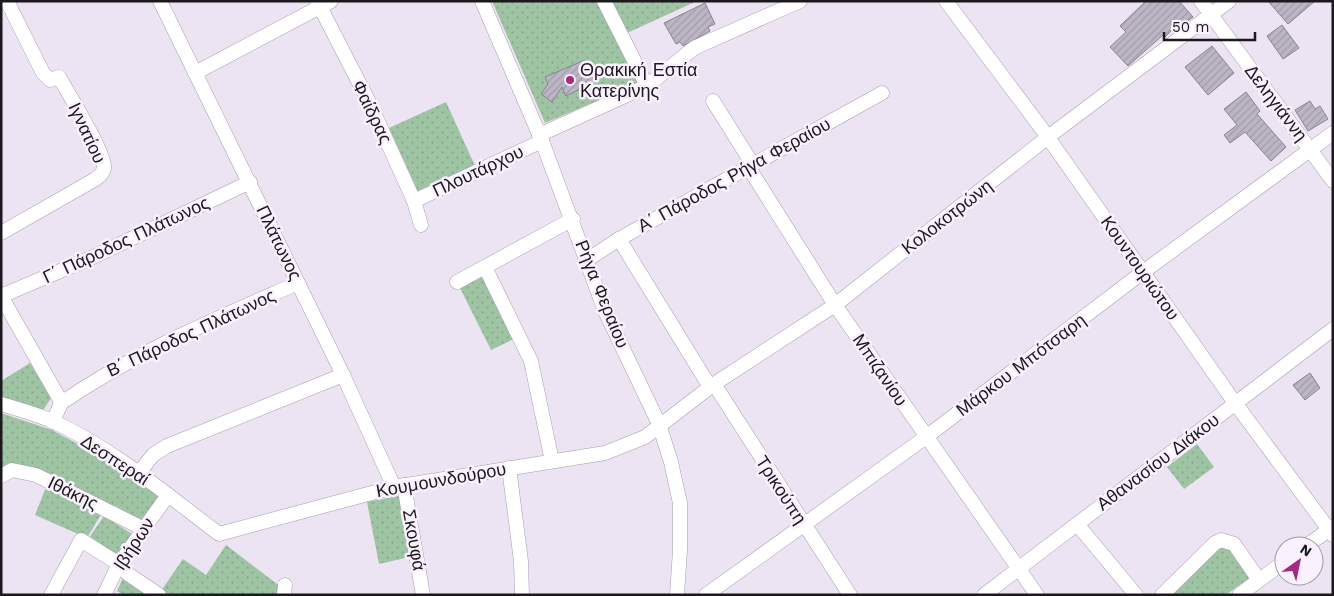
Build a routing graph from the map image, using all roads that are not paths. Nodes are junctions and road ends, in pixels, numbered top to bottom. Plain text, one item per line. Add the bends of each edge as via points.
1 (7, 1) edge
2 (160, 1) edge
3 (482, 1) edge
4 (604, 1) edge
5 (800, 1) edge
6 (946, 1) edge
7 (1201, 1) edge
8 (1229, 1) edge
9 (323, 3) edge
10 (1210, 14) junction
11 (195, 73) junction
12 (647, 86) junction
13 (882, 93) dead end
14 (713, 101) dead end
15 (1333, 133) edge
16 (1048, 137) junction
17 (540, 138) junction
18 (1311, 150) junction
19 (751, 166) junction
20 (1333, 181) edge
21 (250, 182) junction
22 (414, 201) junction
23 (573, 220) junction
24 (420, 225) dead end
25 (1, 233) edge
26 (619, 239) junction
27 (587, 260) junction
28 (485, 267) junction
29 (1143, 272) junction
30 (457, 282) dead end
31 (298, 283) junction
32 (1, 296) edge
33 (835, 305) junction
34 (1333, 329) edge
35 (343, 375) junction
36 (712, 385) junction
37 (61, 403) junction
38 (1235, 403) junction
39 (1, 404) edge
40 (53, 422) junction
41 (659, 424) junction
42 (926, 437) junction
43 (552, 461) junction
44 (509, 468) junction
45 (138, 474) junction
46 (1, 476) edge
47 (399, 486) junction
48 (168, 495) junction
49 (1077, 524) junction
50 (804, 526) junction
51 (144, 529) junction
52 (1331, 531) edge
53 (219, 534) joint
54 (119, 564) junction
55 (1018, 569) junction
56 (1274, 569) edge
57 (1259, 580) junction
58 (51, 595) edge
59 (104, 595) edge
60 (159, 595) edge
61 (423, 595) edge
62 (522, 595) edge
63 (677, 595) edge
64 (706, 595) edge
65 (850, 595) edge
66 (984, 595) edge
67 (1037, 595) edge
68 (1136, 595) edge
69 (1162, 595) edge
70 (1239, 595) edge

1 - 25 street, Ιγνατίου via 43,73 50,80 59,77 105,166 103,173 90,183
2 - 11 street, Πλάτωνος
3 - 17 street, Ρήγα Φεραίου
4 - 12 street
5 - 12 street, Πλουτάρχου via 694,48
6 - 16 street, Κουντουριώτου
7 - 10 street, Δεληγιάννη
8 - 10 street, Κολοκοτρώνη
9 - 11 street
9 - 22 street, Φαίδρας
10 - 16 street, Κολοκοτρώνη
10 - 18 street, Δεληγιάννη
11 - 21 street, Πλάτωνος
12 - 17 street, Πλουτάρχου
13 - 19 street, Α΄ Πάροδος Ρήγα Φεραίου
14 - 19 street, Μπιζανίου
15 - 18 street, Μάρκου Μπότσαρη
16 - 29 street, Κουντουριώτου
16 - 33 street, Κολοκοτρώνη
17 - 22 street, Πλουτάρχου
17 - 23 street, Ρήγα Φεραίου
18 - 20 street, Δεληγιάννη
18 - 29 street, Μάρκου Μπότσαρη
19 - 26 street, Α΄ Πάροδος Ρήγα Φεραίου
19 - 33 street, Μπιζανίου
21 - 31 street, Πλάτωνος
21 - 32 street, Γ΄ Πάροδος Πλάτωνος via 93,257
22 - 24 street, Φαίδρας
23 - 27 street, Ρήγα Φεραίου
23 - 28 street
26 - 27 street, Α΄ Πάροδος Ρήγα Φεραίου
26 - 36 street, Τρικούπη
27 - 41 street, Ρήγα Φεραίου via 605,311
28 - 30 street
28 - 43 street via 531,361
29 - 38 street, Κουντουριώτου
29 - 42 street, Μάρκου Μπότσαρη
31 - 35 street, Πλάτωνος
31 - 37 street, Β΄ Πάροδος Πλάτωνος via 188,331 102,375
32 - 37 street
33 - 36 street, Κολοκοτρώνη
33 - 42 street, Μπιζανίου
34 - 38 street, Αθανασίου Διάκου
35 - 45 street via 167,446 153,455
35 - 47 street, Πλάτωνος
36 - 41 street, Κολοκοτρώνη
36 - 50 street, Τρικούπη
37 - 40 street
38 - 49 street, Αθανασίου Διάκου
38 - 52 street, Κουντουριώτου
39 - 40 street, Δεσπεραί
40 - 45 street, Δεσπεραί
41 - 43 street, Κουμουνδούρου via 645,437 626,446 605,453
41 - 63 street, Ρήγα Φεραίου via 680,503
42 - 50 street, Μάρκου Μπότσαρη
42 - 55 street, Μπιζανίου
43 - 44 street, Κουμουνδούρου
44 - 47 street, Κουμουνδούρου
44 - 62 street
45 - 48 street, Δεσπεραί
46 - 51 street, Ιθάκης via 12,470 36,475
47 - 53 street, Κουμουνδούρου
47 - 61 street, Σκουφά
48 - 51 street, Ιβήρων
48 - 53 street, Δεσπεραί
49 - 55 street, Αθανασίου Διάκου
49 - 68 street
50 - 64 street, Μάρκου Μπότσαρη
50 - 65 street, Τρικούπη
51 - 54 street, Ιβήρων
54 - 58 street via 81,540
54 - 59 street, Ιβήρων
54 - 60 street
55 - 66 street, Αθανασίου Διάκου
55 - 67 street, Μπιζανίου
56 - 57 street
57 - 69 street via 1234,544 1222,540
57 - 70 street

